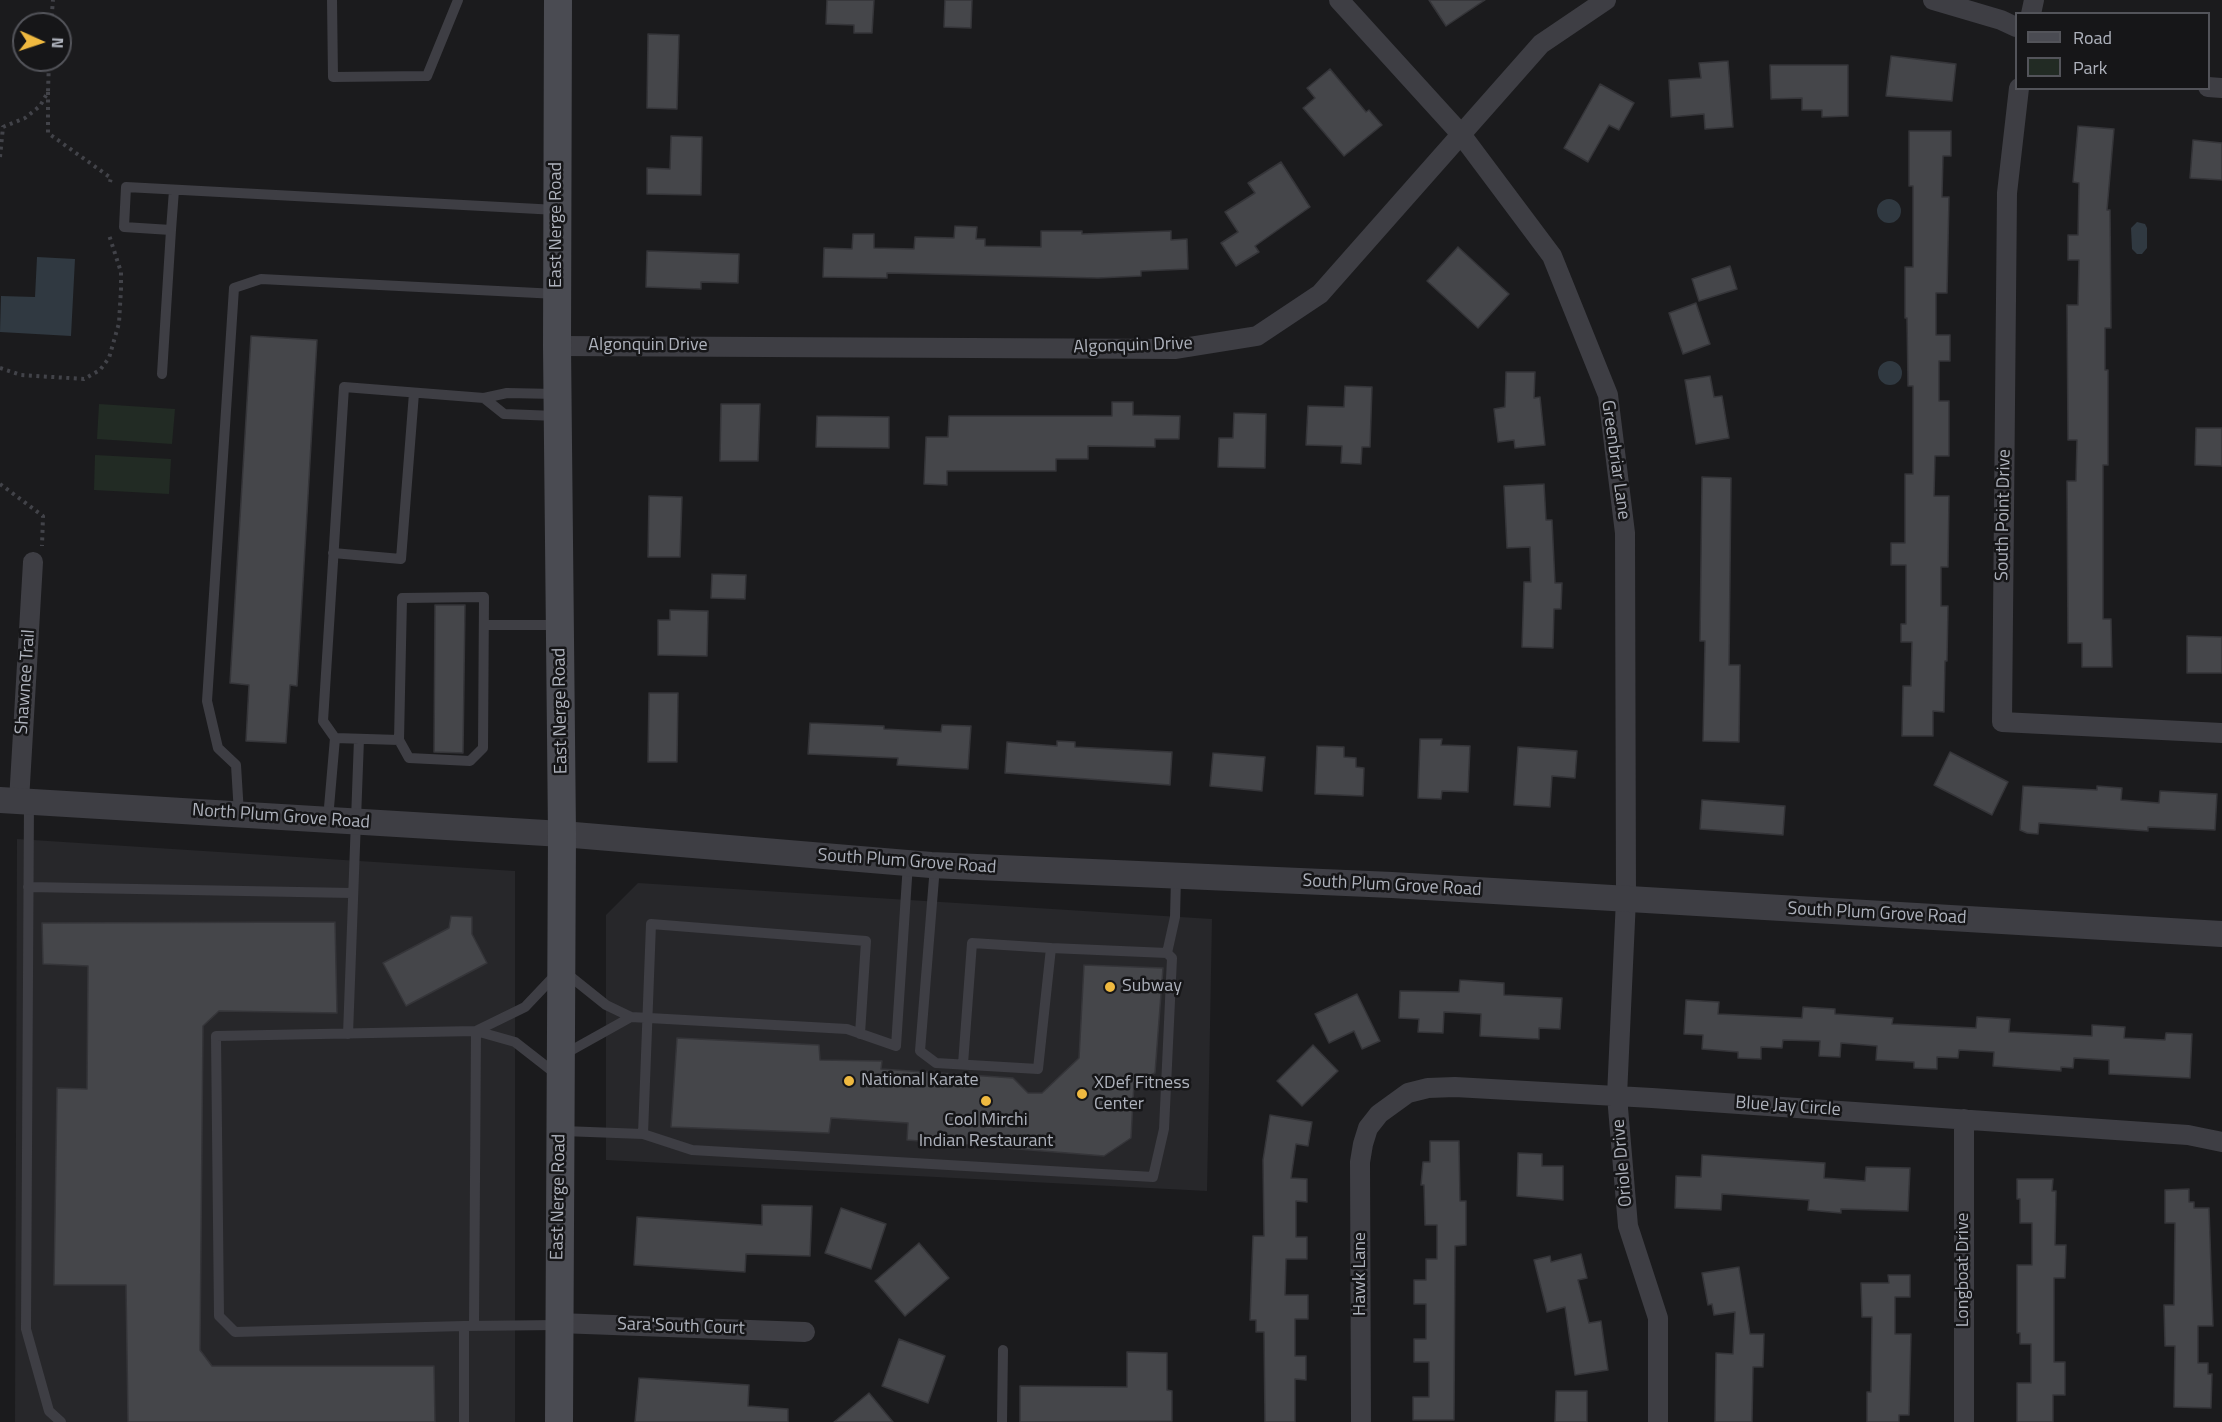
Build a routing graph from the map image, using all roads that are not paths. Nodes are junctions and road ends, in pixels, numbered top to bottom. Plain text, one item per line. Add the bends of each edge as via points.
1 (332, 0) edge
2 (459, 0) edge
3 (558, 0) edge
4 (1339, 0) edge
5 (1606, 0) edge
6 (1933, 0) edge
7 (2015, 27) edge
8 (2019, 90) edge
9 (1460, 133) junction
10 (174, 190) junction
11 (557, 210) junction
12 (171, 230) junction
13 (557, 294) junction
14 (557, 346) junction
15 (162, 375) dead end
16 (414, 393) junction
17 (484, 399) junction
18 (558, 405) junction
19 (333, 553) junction
20 (33, 562) road end
21 (484, 625) junction
22 (560, 625) junction
23 (2222, 733) edge
24 (335, 738) junction
25 (359, 739) junction
26 (399, 740) junction
27 (16, 801) edge
28 (239, 814) junction
29 (328, 820) junction
30 (354, 821) junction
31 (562, 834) junction
32 (908, 863) junction
33 (935, 865) junction
34 (1176, 877) junction
35 (28, 887) junction
36 (352, 893) junction
37 (1626, 899) junction
38 (2222, 934) edge
39 (1051, 948) junction
40 (1167, 953) junction
41 (561, 969) junction
42 (631, 1017) junction
43 (646, 1018) junction
44 (476, 1031) junction
45 (348, 1034) junction
46 (860, 1034) junction
47 (963, 1064) junction
48 (560, 1067) junction
49 (1617, 1096) junction
50 (1964, 1119) junction
51 (1368, 1128) joint
52 (560, 1131) junction
53 (643, 1134) junction
54 (2222, 1142) edge
55 (558, 1324) junction
56 (469, 1326) junction
57 (805, 1332) dead end
58 (1003, 1350) dead end
59 (61, 1422) edge
60 (464, 1422) edge
61 (559, 1422) edge
62 (1002, 1422) edge
63 (1361, 1422) edge
64 (1658, 1422) edge
65 (1964, 1422) edge

1 - 2 lane via 333,78 427,76
3 - 11 main road, East Nerge Road
4 - 9 street, Greenbriar Lane
5 - 9 street, Algonquin Drive via 1541,44
6 - 7 street
8 - 23 street, South Point Drive via 2007,193 2002,722
9 - 14 street, Algonquin Drive via 1320,294 1257,336 1176,349
9 - 37 street, Greenbriar Lane via 1552,256 1608,395 1625,533
10 - 11 lane
10 - 12 lane
10 - 12 lane via 126,187 124,227
11 - 13 main road, East Nerge Road
12 - 15 lane
13 - 14 main road, East Nerge Road
13 - 28 lane via 261,279 234,288 207,701 218,748 236,765
14 - 18 main road, East Nerge Road
16 - 17 lane
16 - 19 lane via 401,559
16 - 19 lane via 344,387
17 - 18 lane via 507,393
17 - 18 lane via 504,414
18 - 22 main road, East Nerge Road
19 - 24 lane via 323,721
20 - 27 street, Shawnee Trail
21 - 22 lane
21 - 26 lane via 483,748 470,761 409,758
21 - 26 lane via 484,597 402,598
22 - 31 main road, East Nerge Road
24 - 25 lane
24 - 29 lane
25 - 26 lane
25 - 30 lane
27 - 28 street, North Plum Grove Road
27 - 35 lane
28 - 29 street, North Plum Grove Road
29 - 30 street, North Plum Grove Road
30 - 31 street, North Plum Grove Road
30 - 36 lane
31 - 32 street, South Plum Grove Road
31 - 41 main road, East Nerge Road
32 - 33 street, South Plum Grove Road
32 - 46 lane via 896,1046
33 - 34 street, South Plum Grove Road
33 - 47 lane via 920,1051 936,1063
34 - 37 street, South Plum Grove Road
34 - 40 lane
35 - 36 lane
35 - 59 lane via 26,1329 49,1411
36 - 45 lane
37 - 38 street, South Plum Grove Road
37 - 49 street, Oriole Drive
39 - 40 lane
39 - 47 lane via 1038,1069
39 - 47 lane via 972,943
40 - 53 lane via 1172,958 1164,1129 1153,1177 693,1150
41 - 42 lane via 606,1005
41 - 44 lane via 525,1007
41 - 48 main road, East Nerge Road
42 - 43 lane
42 - 48 lane
43 - 46 lane via 847,1029
43 - 46 lane via 651,924 866,941
43 - 53 lane
44 - 45 lane
44 - 48 lane via 515,1042 542,1061
44 - 56 lane
45 - 56 lane via 216,1036 219,1316 235,1332
48 - 52 main road, East Nerge Road
49 - 50 street, Blue Jay Circle
49 - 51 street, Blue Jay Circle via 1428,1088 1398,1098
49 - 64 street, Oriole Drive via 1628,1226 1658,1318
50 - 54 street, Blue Jay Circle via 2188,1135
50 - 65 street, Longboat Drive
51 - 63 street, Hawk Lane via 1360,1162
52 - 53 lane
52 - 55 main road, East Nerge Road
55 - 56 lane
55 - 57 street, Sara'South Court
55 - 61 main road, East Nerge Road
56 - 60 lane
58 - 62 lane

